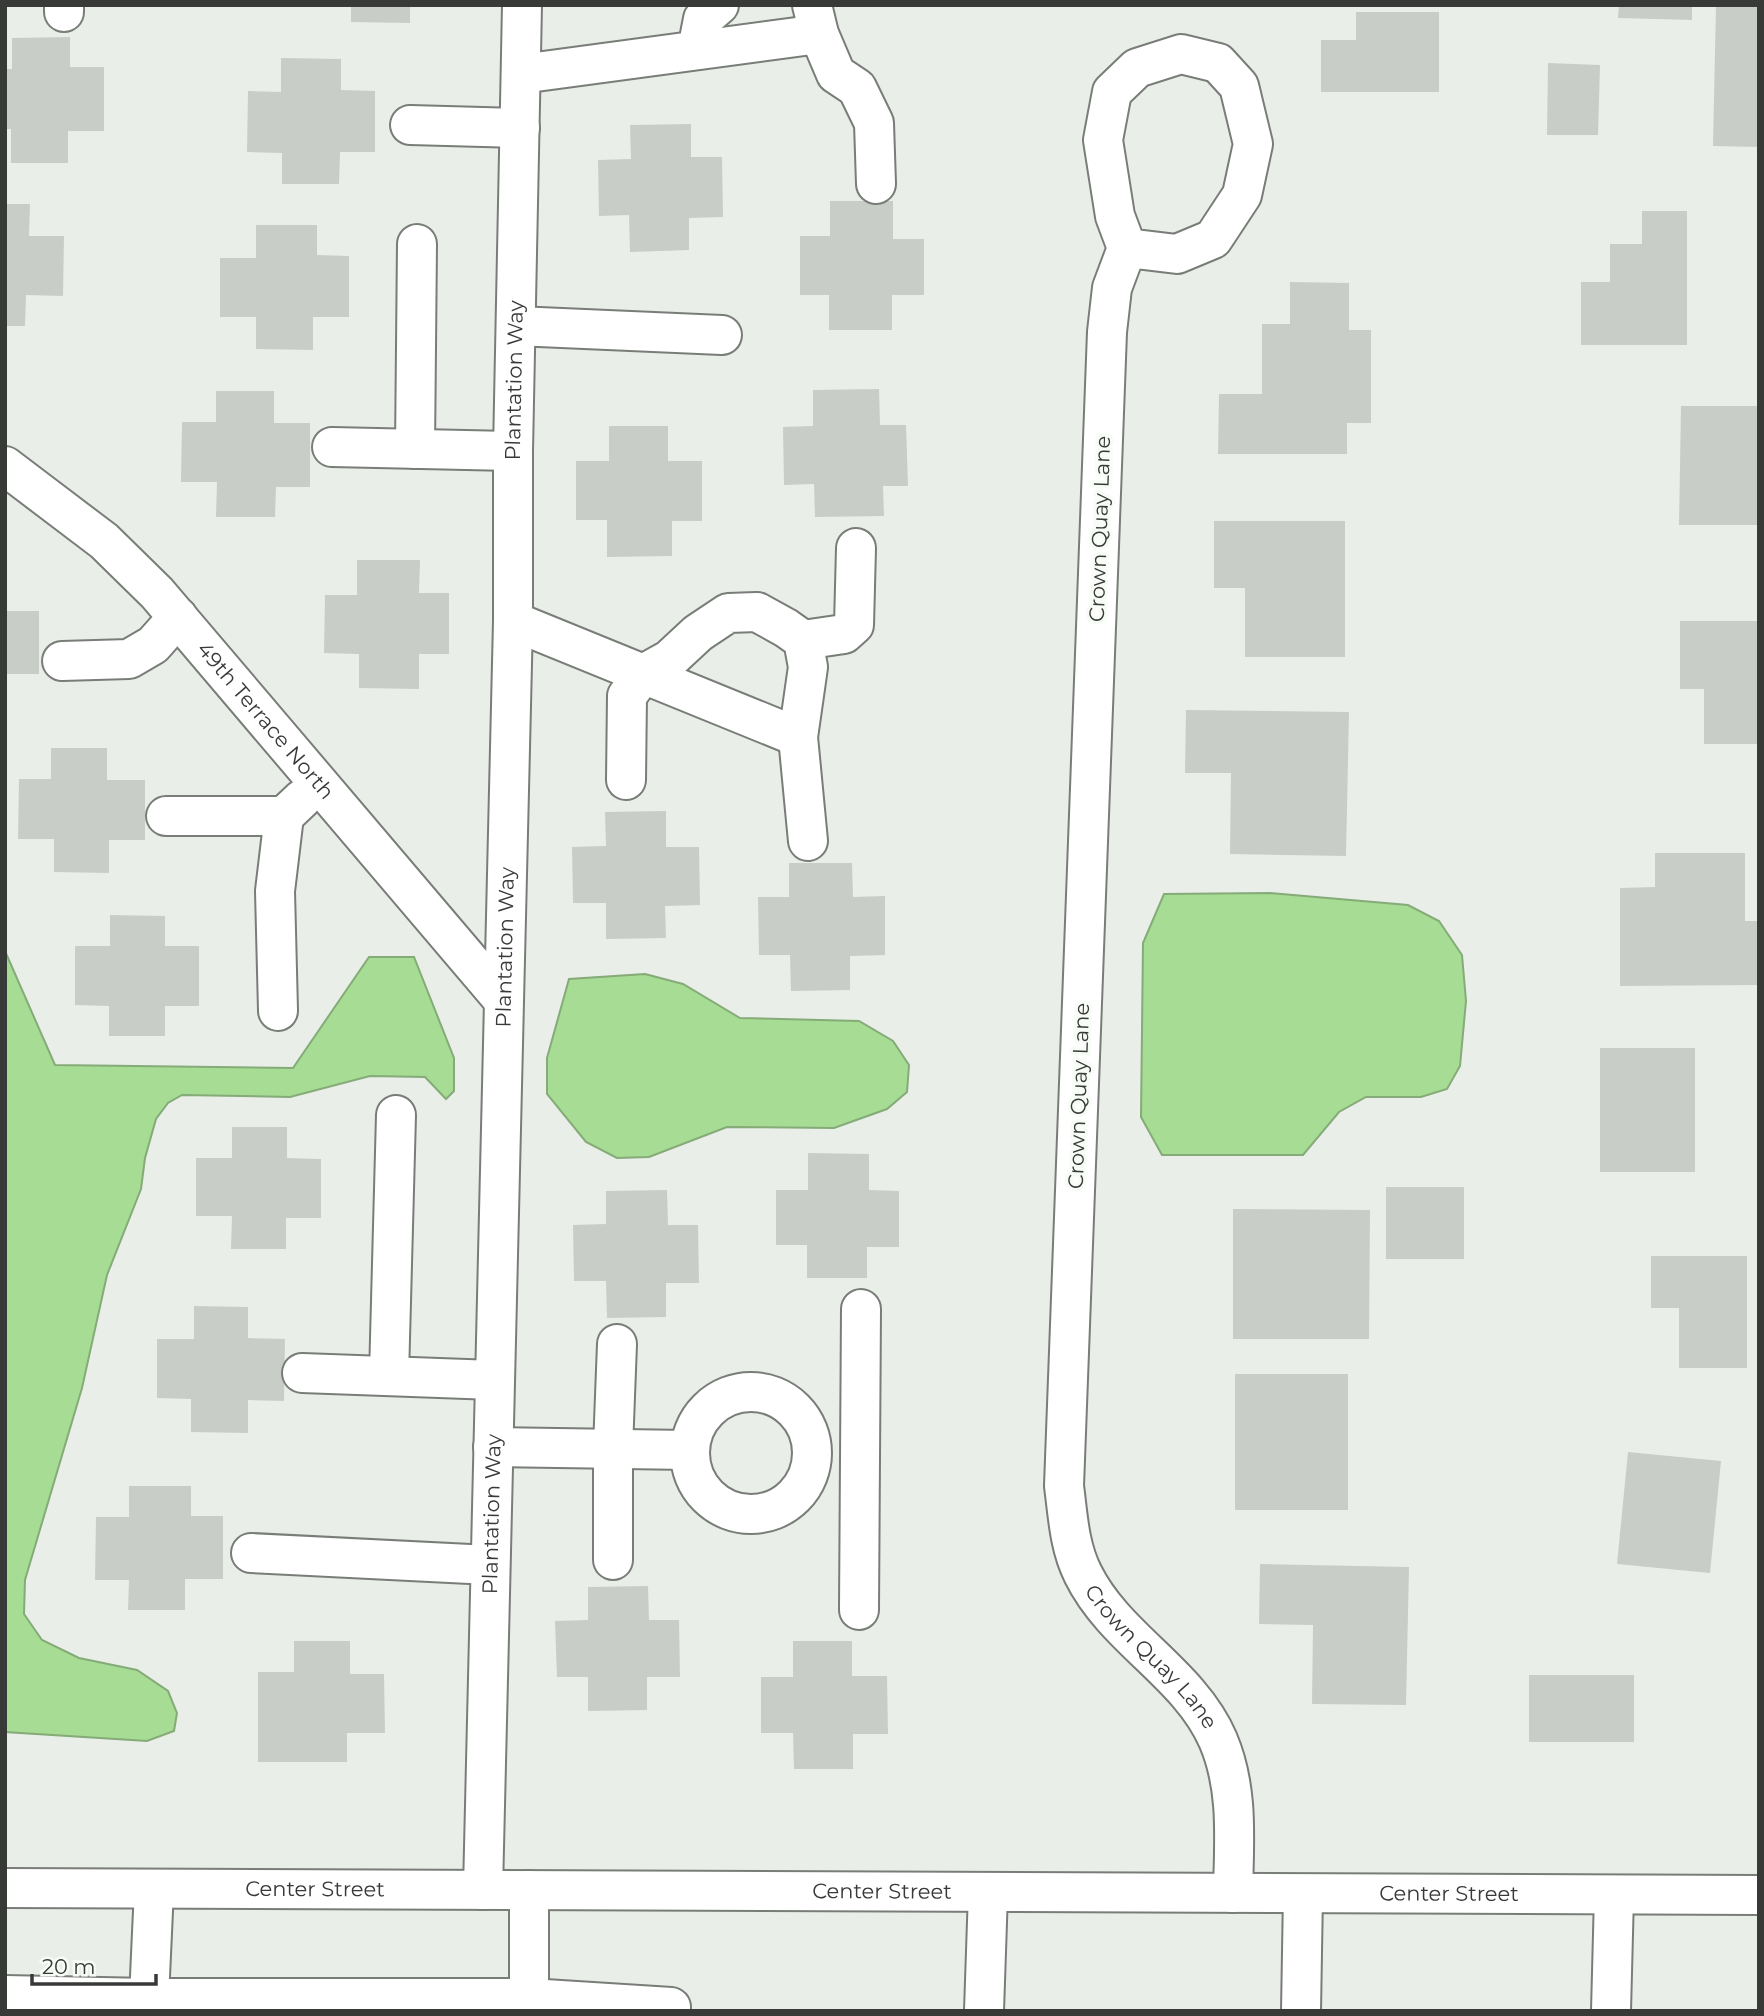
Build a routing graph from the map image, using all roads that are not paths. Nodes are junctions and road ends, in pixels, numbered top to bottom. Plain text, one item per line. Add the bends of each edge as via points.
1 (522, 5) edge
2 (719, 5) edge
3 (815, 19) edge
4 (697, 50) junction
5 (521, 74) junction
6 (410, 125) dead end
7 (520, 128) junction
8 (876, 184) dead end
9 (417, 244) dead end
10 (1127, 248) junction
11 (516, 326) junction
12 (722, 335) dead end
13 (332, 447) dead end
14 (415, 449) junction
15 (513, 451) junction
16 (5, 466) edge
17 (856, 548) dead end
18 (178, 617) junction
19 (513, 621) junction
20 (803, 640) junction
21 (62, 661) dead end
22 (643, 674) junction
23 (798, 737) junction
24 (626, 780) dead end
25 (318, 783) junction
26 (166, 816) dead end
27 (284, 816) junction
28 (808, 841) dead end
29 (503, 1000) junction
30 (278, 1011) dead end
31 (396, 1115) dead end
32 (861, 1309) dead end
33 (617, 1344) dead end
34 (302, 1373) dead end
35 (389, 1376) junction
36 (494, 1380) junction
37 (493, 1447) junction
38 (613, 1448) junction
39 (689, 1450) junction
40 (813, 1452) junction
41 (860, 1452) junction
42 (251, 1553) dead end
43 (613, 1560) dead end
44 (490, 1565) junction
45 (859, 1610) dead end
46 (5, 1888) edge
47 (154, 1889) junction
48 (483, 1890) junction
49 (529, 1890) junction
50 (988, 1892) junction
51 (1233, 1893) junction
52 (1303, 1894) junction
53 (1614, 1895) junction
54 (1759, 1895) edge
55 (5, 1995) edge
56 (149, 1998) junction
57 (529, 1998) junction
58 (671, 2007) dead end
59 (984, 2011) edge
60 (1301, 2011) edge
61 (1611, 2011) edge

1 - 5 street, Plantation Way
2 - 4 street via 703,19
3 - 4 street
3 - 8 street via 836,74 857,88 874,124
4 - 5 street
5 - 7 street, Plantation Way
6 - 7 street
7 - 11 street, Plantation Way
9 - 14 street
10 - 10 street via 1177,254 1213,239 1242,195 1252,144 1239,86 1218,63 1181,54 1137,68 1112,92 1103,140 1115,216
10 - 51 street, Crown Quay Lane via 1112,288 1107,332 1064,1486 1071,1544 1100,1602 1201,1711 1217,1739 1234,1801
11 - 12 street
11 - 15 street, Plantation Way
13 - 14 street
14 - 15 street
15 - 19 street, Plantation Way
16 - 18 street, 49th Terrace North via 104,541
17 - 20 street via 854,625 844,634
18 - 21 street via 153,645 129,659
18 - 25 street, 49th Terrace North
19 - 22 street
19 - 29 street, Plantation Way
20 - 22 street via 757,612 728,613 670,659
20 - 23 street via 808,667
22 - 23 street
22 - 24 street via 627,696
23 - 28 street
25 - 27 street
25 - 29 street, 49th Terrace North
26 - 27 street
27 - 30 street via 275,891
29 - 36 street, Plantation Way
31 - 35 street
32 - 41 street
33 - 38 street
34 - 35 street
35 - 36 street
36 - 37 street, Plantation Way
37 - 38 street
37 - 44 street, Plantation Way
38 - 39 street
38 - 43 street
39 - 40 street via 706,1411 723,1398 747,1391 770,1394 790,1405 802,1418
39 - 40 street via 691,1468 714,1503 733,1513 759,1515 779,1509 795,1497 808,1477
40 - 41 street
41 - 45 street
42 - 44 street
44 - 48 street, Plantation Way
46 - 47 street, Center Street
47 - 48 street, Center Street
47 - 56 street
48 - 49 street, Center Street
49 - 50 street, Center Street
49 - 57 street
50 - 51 street, Center Street
50 - 59 street
51 - 52 street, Center Street
52 - 53 street, Center Street
52 - 60 street
53 - 54 street, Center Street
53 - 61 street
55 - 56 street
56 - 57 street
57 - 58 street

